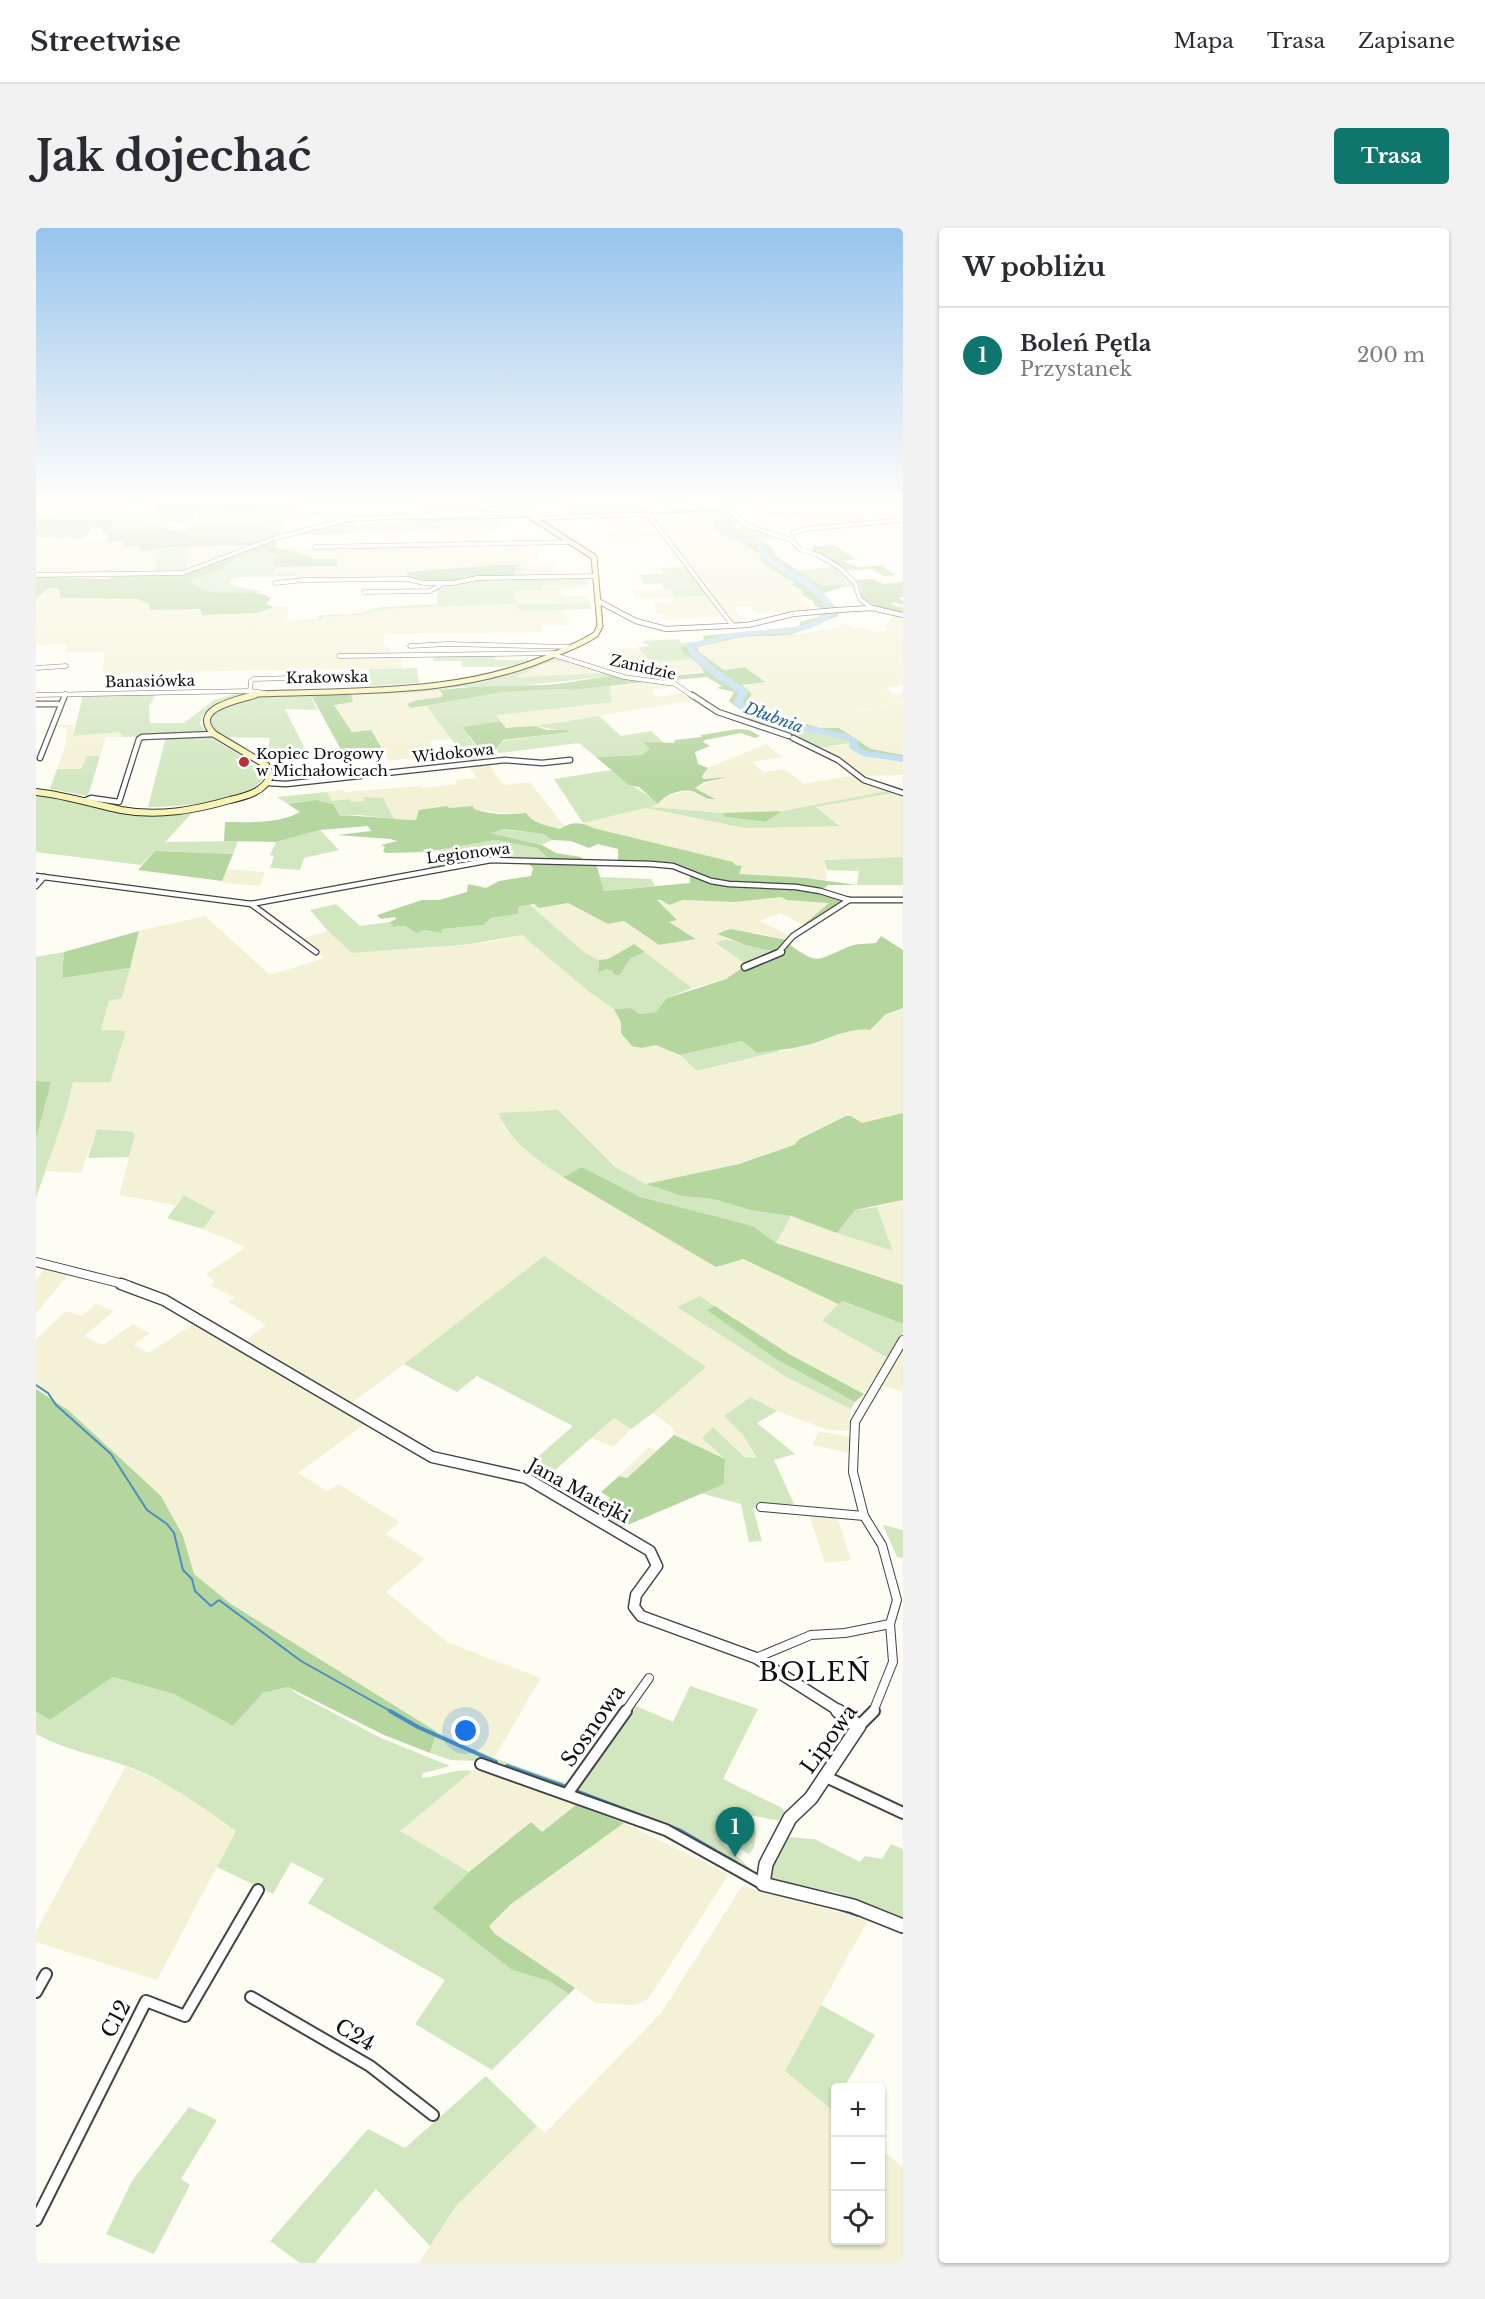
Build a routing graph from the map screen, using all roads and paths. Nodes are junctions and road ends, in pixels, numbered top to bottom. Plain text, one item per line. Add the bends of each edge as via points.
1 (597, 592) edge
2 (707, 592) edge
3 (858, 592) edge
4 (598, 601) junction
5 (872, 608) junction
6 (903, 615) edge
7 (733, 626) junction
8 (410, 646) dead end
9 (573, 647) junction
10 (556, 654) junction
11 (339, 656) dead end
12 (66, 666) dead end
13 (36, 668) edge
14 (366, 676) dead end
15 (250, 691) junction
16 (265, 693) junction
17 (65, 694) junction
18 (36, 695) edge
19 (36, 704) edge
20 (58, 704) dead end
21 (214, 734) junction
22 (40, 758) dead end
23 (570, 760) dead end
24 (268, 783) junction
25 (36, 792) edge
26 (903, 793) edge
27 (84, 801) junction
28 (36, 876) edge
29 (44, 877) junction
30 (36, 886) edge
31 (849, 900) junction
32 (903, 900) edge
33 (251, 904) junction
34 (316, 952) dead end
35 (745, 967) dead end
36 (36, 1262) edge
37 (903, 1340) edge
38 (761, 1508) dead end
39 (864, 1516) junction
40 (890, 1624) junction
41 (756, 1658) junction
42 (649, 1678) dead end
43 (859, 1726) junction
44 (481, 1764) dead end
45 (826, 1777) junction
46 (567, 1794) junction
47 (903, 1813) edge
48 (763, 1884) junction
49 (258, 1890) dead end
50 (903, 1926) edge
51 (46, 1974) dead end
52 (36, 1992) edge
53 (251, 1997) dead end
54 (433, 2115) dead end
55 (39, 2206) edge
56 (36, 2220) edge

1 - 4 main road, Krakowska
2 - 7 street
3 - 5 street via 860,599
4 - 7 street via 657,628
4 - 9 main road, Krakowska via 598,630
5 - 6 street
5 - 7 street via 793,614
8 - 9 street
9 - 10 main road, Krakowska
10 - 11 street, Zanidzie
10 - 16 main road, Krakowska via 510,673 445,686
10 - 26 street, Zanidzie via 624,677 675,684 718,712 791,737 838,760 864,780
12 - 13 street
14 - 15 street via 254,679
15 - 16 street, Banasiówka
15 - 17 street, Banasiówka
16 - 21 main road, Krakowska via 215,708 206,721
17 - 18 street, Banasiówka
17 - 22 street
19 - 20 street
21 - 24 main road via 266,765 271,772
21 - 27 street via 142,737 119,802 91,798
23 - 24 street, Widokowa via 505,760
24 - 27 main road via 243,797 179,812 134,812
25 - 27 main road
28 - 29 street, Legionowa
29 - 30 street
29 - 33 street, Legionowa
31 - 32 street, Legionowa
31 - 33 street, Legionowa via 820,891 711,881 673,866 506,859
31 - 35 street via 793,936 781,952
33 - 34 street
36 - 41 street, Jana Matejki via 138,1288 432,1457 513,1474 558,1495 650,1551 657,1566 636,1595 634,1607 641,1616
37 - 39 street, Lipowa via 855,1422 853,1472
38 - 39 street
39 - 40 street, Lipowa via 882,1545 896,1589
40 - 41 street via 812,1635
40 - 43 street, Lipowa via 892,1662 877,1706
41 - 43 street, Jana Matejki
42 - 46 street, Sosnowa
43 - 45 street, Lipowa
44 - 46 street
45 - 47 street
45 - 48 street, Lipowa via 787,1823 766,1864
46 - 48 street via 666,1830
48 - 50 street via 853,1906
49 - 55 street, C12 via 185,2016 146,2001
51 - 52 street
53 - 54 street, C24 via 370,2066
55 - 56 street, C12

